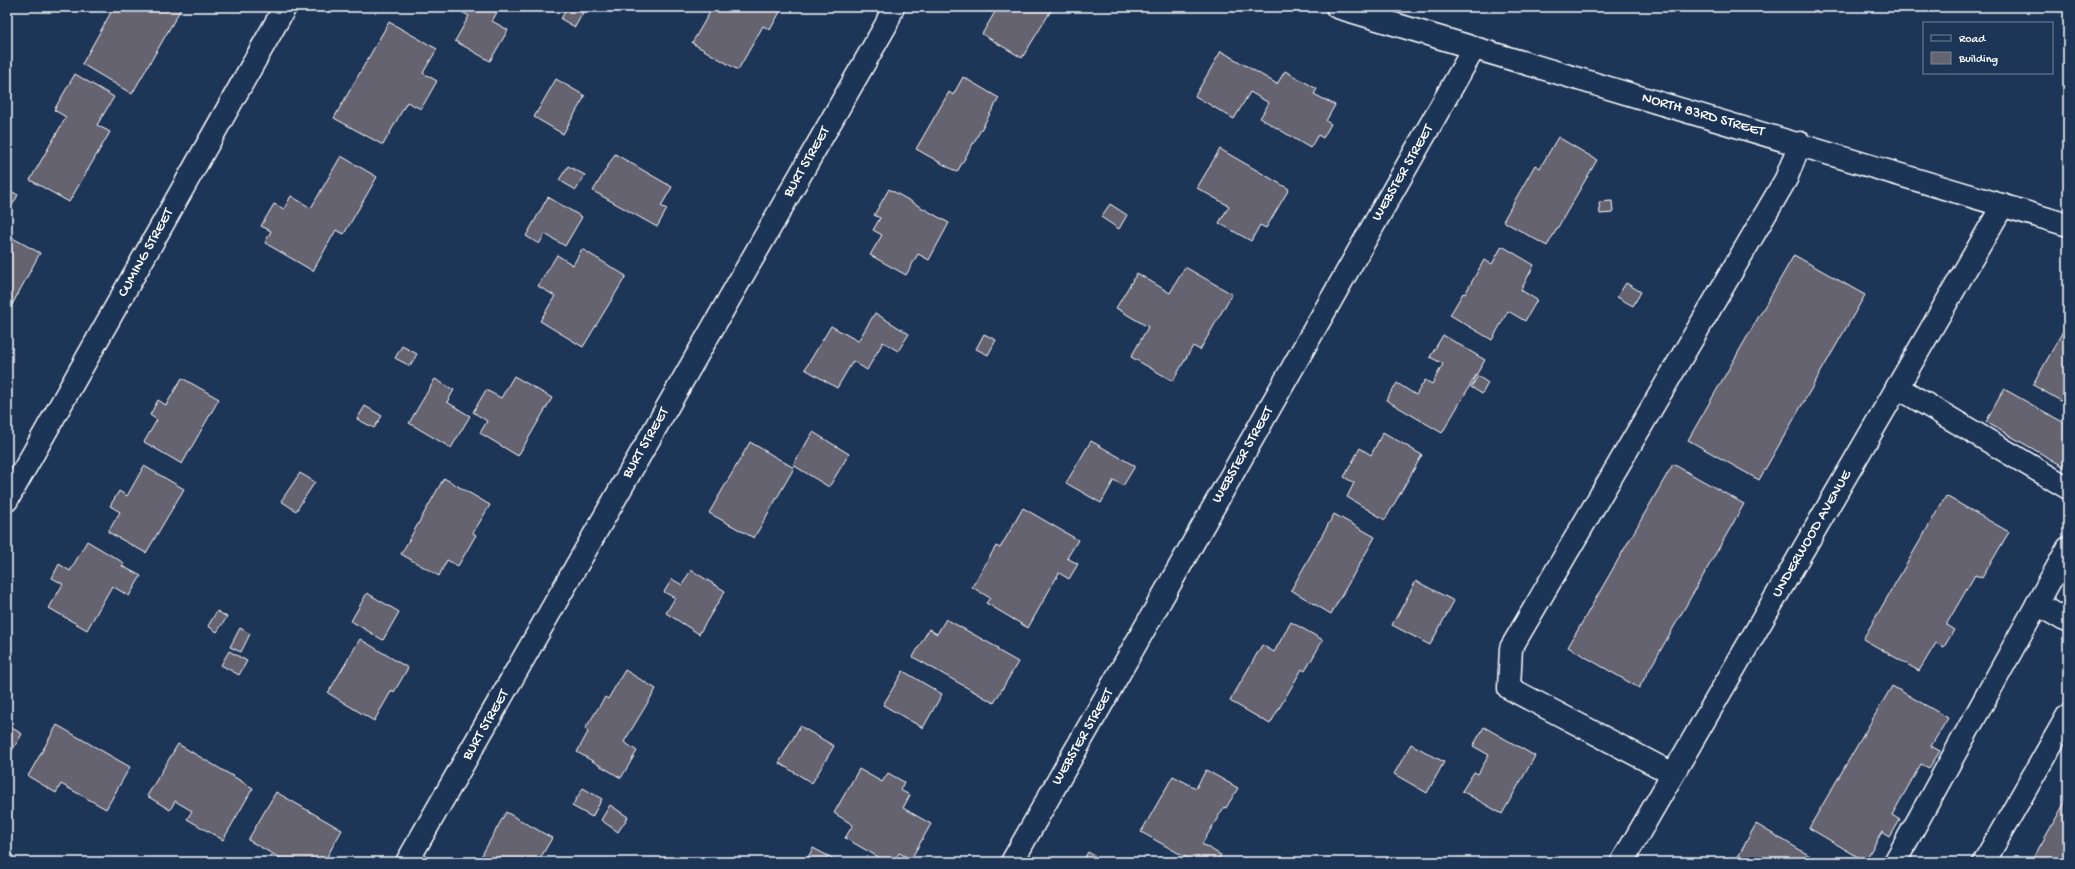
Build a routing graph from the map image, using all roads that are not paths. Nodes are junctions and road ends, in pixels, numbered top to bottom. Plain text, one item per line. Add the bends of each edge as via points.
1 (285, 7) edge
2 (900, 7) edge
3 (1337, 7) edge
4 (889, 16) edge
5 (1474, 48) junction
6 (1800, 144) junction
7 (2002, 205) junction
8 (2068, 224) edge
9 (1897, 388) junction
10 (2068, 488) edge
11 (7, 500) edge
12 (2068, 548) edge
13 (2037, 604) junction
14 (2068, 622) edge
15 (2068, 715) edge
16 (1673, 774) junction
17 (1897, 861) edge
18 (407, 862) edge
19 (1012, 862) edge
20 (1622, 862) edge
21 (1984, 862) edge

1 - 11 street, CUMING STREET
2 - 4 street, BURT STREET
3 - 5 street, NORTH 83RD STREET
4 - 18 street, BURT STREET
5 - 6 street, NORTH 83RD STREET
5 - 19 street, WEBSTER STREET
6 - 7 street, NORTH 83RD STREET
6 - 16 street via 1786,179 1511,648 1509,688
7 - 8 street, NORTH 83RD STREET
7 - 9 street, UNDERWOOD AVENUE
9 - 10 street
9 - 16 street, UNDERWOOD AVENUE
12 - 13 street
13 - 14 street
13 - 17 street
15 - 21 street
16 - 20 street, UNDERWOOD AVENUE

